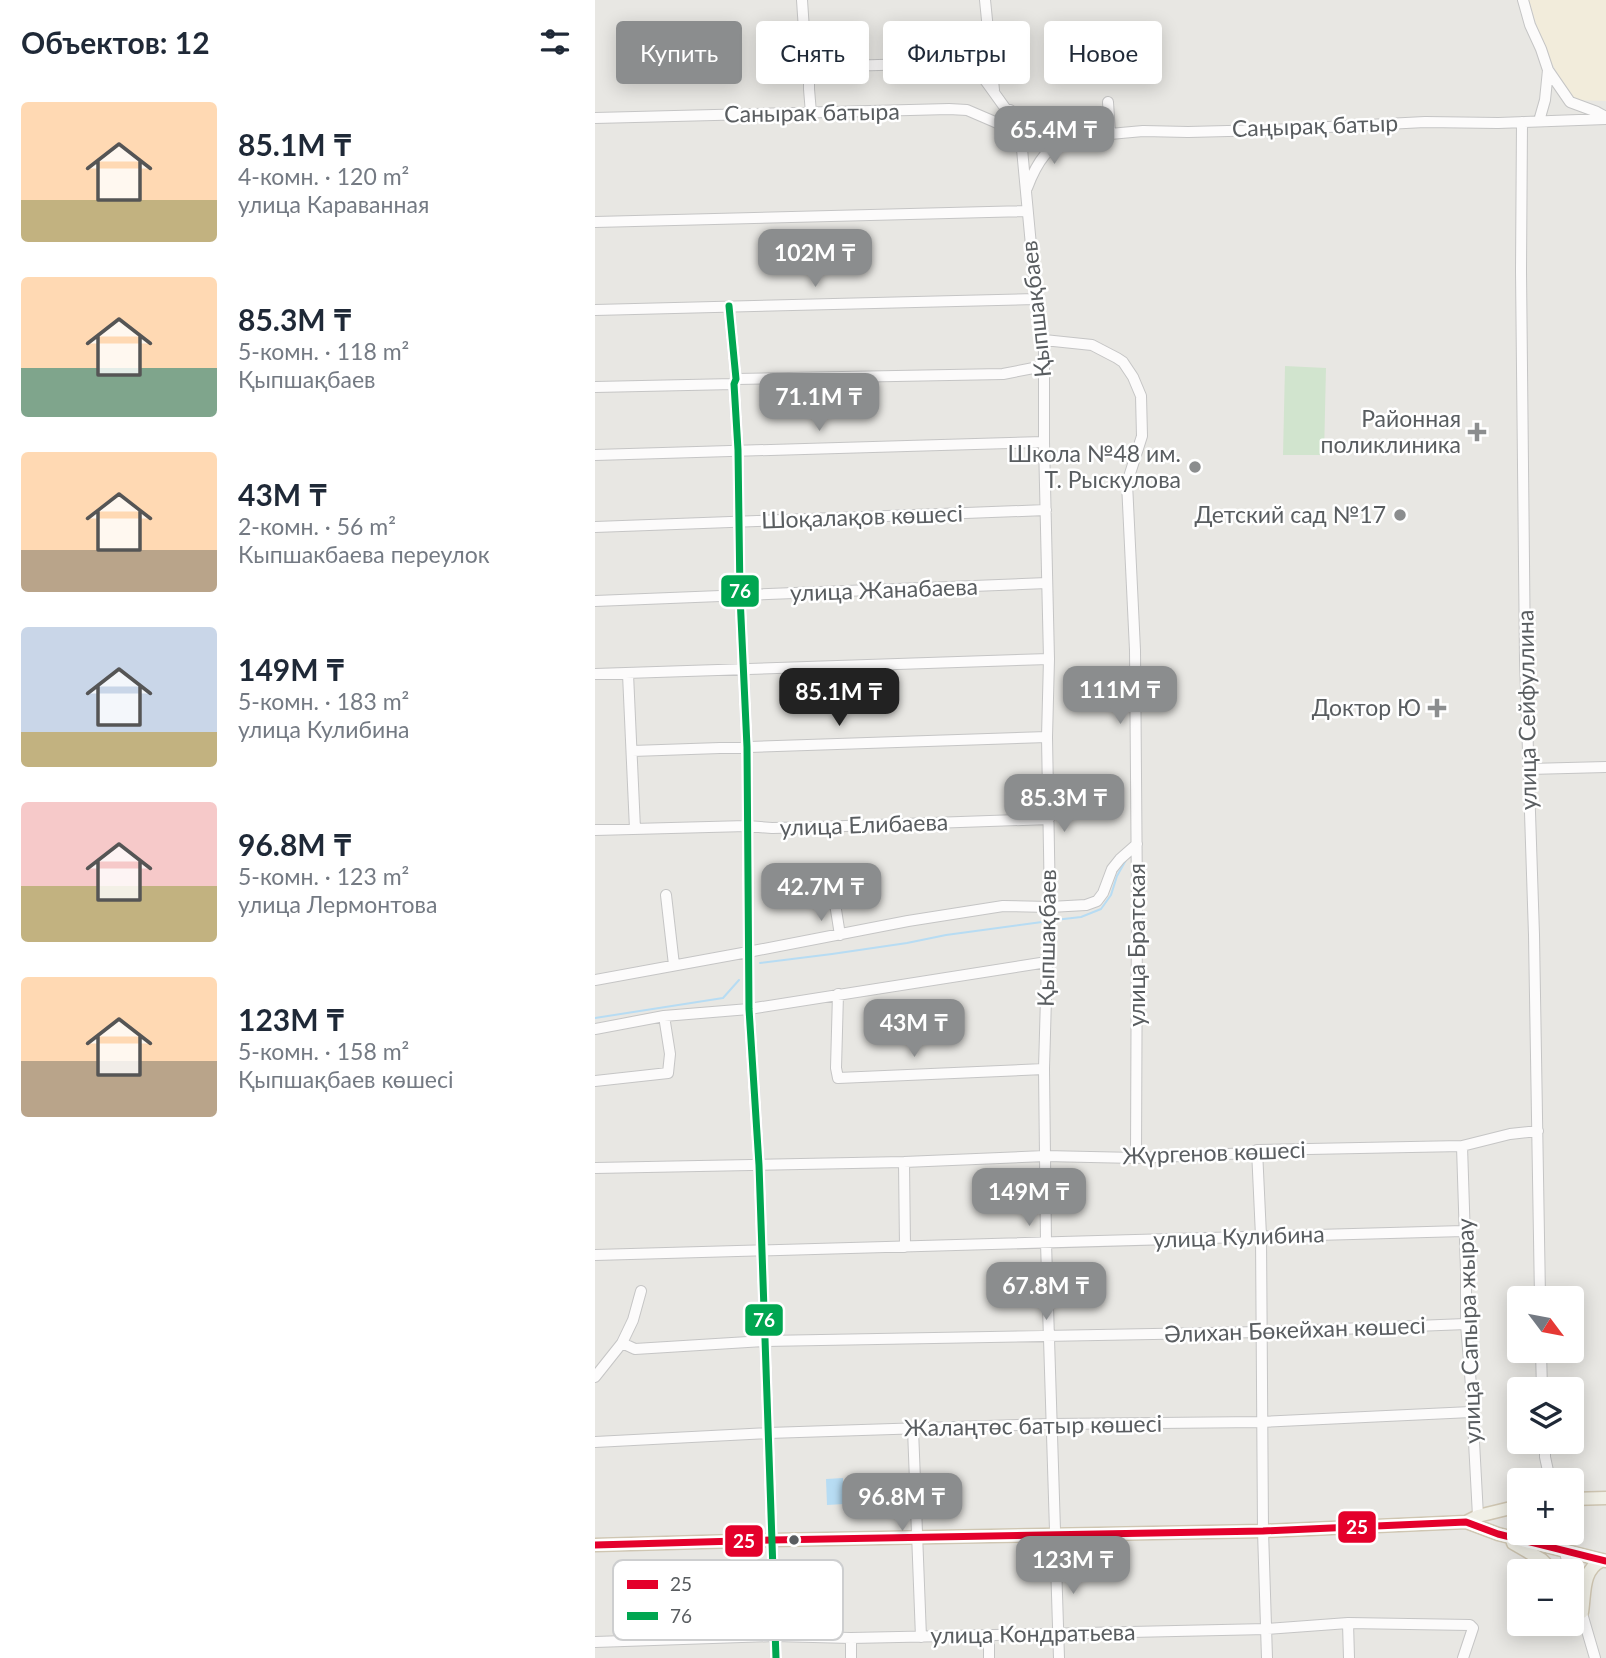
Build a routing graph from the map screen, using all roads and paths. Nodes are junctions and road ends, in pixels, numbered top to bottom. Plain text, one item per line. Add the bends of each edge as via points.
1 (802, 0) edge
2 (985, 0) edge
3 (1523, 0) edge
4 (803, 21) edge
5 (869, 65) edge
6 (1548, 70) junction
7 (809, 84) edge
8 (994, 90) junction
9 (1108, 102) dead end
10 (1007, 108) junction
11 (811, 113) junction
12 (595, 118) edge
13 (1606, 118) edge
14 (1539, 121) junction
15 (1522, 122) junction
16 (1056, 132) junction
17 (1075, 133) junction
18 (1023, 134) junction
19 (1110, 134) junction
20 (1025, 191) junction
21 (1027, 211) junction
22 (595, 222) edge
23 (1035, 299) junction
24 (729, 306) junction
25 (595, 310) edge
26 (1044, 340) junction
27 (1044, 366) junction
28 (735, 381) junction
29 (595, 387) edge
30 (1044, 442) junction
31 (738, 450) junction
32 (595, 455) edge
33 (1046, 510) junction
34 (738, 521) junction
35 (595, 527) edge
36 (1047, 583) junction
37 (740, 596) junction
38 (595, 601) edge
39 (1049, 659) junction
40 (744, 669) junction
41 (595, 674) edge
42 (628, 674) junction
43 (1047, 737) junction
44 (747, 747) junction
45 (632, 751) junction
46 (1606, 767) edge
47 (1528, 769) junction
48 (1049, 819) junction
49 (747, 826) junction
50 (635, 829) junction
51 (595, 830) edge
52 (1137, 844) junction
53 (833, 891) dead end
54 (666, 895) dead end
55 (1050, 907) junction
56 (839, 935) junction
57 (748, 952) junction
58 (1047, 962) junction
59 (674, 965) junction
60 (595, 979) edge
61 (838, 994) junction
62 (749, 1009) junction
63 (664, 1016) junction
64 (595, 1029) edge
65 (1044, 1069) junction
66 (595, 1081) edge
67 (1538, 1131) junction
68 (1462, 1146) junction
69 (1257, 1150) junction
70 (1045, 1156) junction
71 (1136, 1158) junction
72 (904, 1161) junction
73 (759, 1165) junction
74 (595, 1168) edge
75 (1464, 1231) junction
76 (1261, 1236) junction
77 (1045, 1243) junction
78 (905, 1247) junction
79 (762, 1251) junction
80 (595, 1255) edge
81 (1540, 1286) edge
82 (641, 1291) dead end
83 (1466, 1324) junction
84 (1262, 1332) junction
85 (1048, 1337) junction
86 (765, 1341) junction
87 (622, 1343) junction
88 (596, 1374) edge
89 (1471, 1412) junction
90 (1262, 1422) junction
91 (1051, 1423) junction
92 (913, 1429) junction
93 (768, 1433) junction
94 (595, 1442) edge
95 (1606, 1498) edge
96 (1584, 1499) edge
97 (1507, 1509) edge
98 (1472, 1519) junction
99 (1263, 1531) junction
100 (1055, 1534) junction
101 (1498, 1534) junction
102 (917, 1537) junction
103 (772, 1540) junction
104 (595, 1545) edge
105 (1563, 1545) edge
106 (1564, 1552) junction
107 (1540, 1559) edge
108 (1566, 1559) edge
109 (773, 1560) edge
110 (1604, 1561) edge
111 (1584, 1599) edge
112 (1584, 1619) edge
113 (1348, 1623) junction
114 (1267, 1629) junction
115 (1059, 1633) junction
116 (989, 1635) junction
117 (921, 1637) junction
118 (843, 1638) edge
119 (851, 1638) junction
120 (655, 1640) edge
121 (775, 1640) edge
122 (595, 1642) edge
123 (776, 1658) edge
124 (851, 1658) edge
125 (989, 1658) edge
126 (1059, 1658) edge
127 (1267, 1658) edge
128 (1349, 1658) edge
129 (1463, 1658) edge
130 (1595, 1658) edge

1 - 4 street
2 - 8 street
3 - 6 street
5 - 8 street via 956,66 973,72
6 - 13 street via 1570,102
6 - 14 street
7 - 11 street
8 - 10 street
9 - 19 street
10 - 16 street
10 - 18 street
11 - 12 street, Санырак батыра
11 - 18 street, Санырак батыра via 967,110
13 - 14 street, Саңырақ батыр
14 - 15 street, Саңырақ батыр
15 - 19 street, Саңырақ батыр
15 - 47 street, улица Сейфуллина
16 - 17 street, Саңырақ батыр
16 - 18 street, Саңырақ батыр
17 - 19 street, Саңырақ батыр
17 - 20 street via 1042,156
18 - 20 street, Қыпшақбаев
20 - 21 street, Қыпшақбаев
21 - 22 street
21 - 23 street, Қыпшақбаев
23 - 24 street
23 - 26 street, Қыпшақбаев
24 - 25 street
24 - 28 street
26 - 27 street, Қыпшақбаев
26 - 52 street, улица Братская via 1092,345 1117,358 1141,396 1142,436 1127,483
27 - 28 street via 1003,374
27 - 30 street, Қыпшақбаев
28 - 29 street
28 - 31 street
30 - 31 street
30 - 33 street, Қыпшақбаев
31 - 32 street
31 - 34 street
33 - 34 street, Шоқалақов көшесі
33 - 36 street, Қыпшақбаев
34 - 35 street, Шоқалақов көшесі
34 - 37 street
36 - 37 street, улица Жанабаева
36 - 39 street, Қыпшақбаев
37 - 38 street, улица Жанабаева
37 - 40 street
39 - 40 street
39 - 43 street, Қыпшақбаев
40 - 42 street
40 - 44 street
41 - 42 street
42 - 45 street
43 - 44 street
43 - 48 street, Қыпшақбаев
44 - 45 street
44 - 49 street
45 - 50 street
46 - 47 street
47 - 67 street, улица Сейфуллина
48 - 49 street, улица Елибаева
48 - 55 street, Қыпшақбаев
49 - 50 street, улица Елибаева
49 - 57 street
50 - 51 street, улица Елибаева
52 - 55 street via 1112,869 1097,901
52 - 71 street, улица Братская
53 - 56 street
54 - 59 street
55 - 56 street via 1003,906
55 - 58 street, Қыпшақбаев
56 - 57 street
57 - 59 street
57 - 62 street
58 - 61 street
58 - 65 street, Қыпшақбаев
59 - 60 street
61 - 62 street
61 - 65 street via 838,1078
62 - 63 street
62 - 73 street
63 - 64 street
63 - 66 street via 668,1073
65 - 70 street, Қыпшақбаев
67 - 68 street, Жүргенов көшесі
67 - 81 street, улица Сейфуллина
68 - 69 street, Жүргенов көшесі
68 - 75 street, улица Сапыра жырау
69 - 71 street, Жүргенов көшесі
69 - 76 street
70 - 71 street, Жүргенов көшесі
70 - 72 street, Жүргенов көшесі
70 - 77 street, Қыпшақбаев
72 - 73 street, Жүргенов көшесі
72 - 78 street
73 - 74 street, Жүргенов көшесі
73 - 79 street
75 - 76 street, улица Кулибина
75 - 83 street, улица Сапыра жырау
76 - 77 street, улица Кулибина
76 - 84 street
77 - 78 street, улица Кулибина
77 - 85 street, Қыпшақбаев
78 - 79 street, улица Кулибина
79 - 80 street, улица Кулибина
79 - 86 street
82 - 87 street
83 - 84 street, Әлихан Бөкейхан көшесі
83 - 89 street, улица Сапыра жырау
84 - 85 street, Әлихан Бөкейхан көшесі
84 - 90 street
85 - 86 street, Әлихан Бөкейхан көшесі
85 - 91 street, Қыпшақбаев
86 - 87 street, Әлихан Бөкейхан көшесі via 635,1349
86 - 93 street
87 - 88 street
89 - 90 street, Жалаңтөс батыр көшесі
89 - 98 street, улица Сапыра жырау
90 - 91 street, Жалаңтөс батыр көшесі
90 - 99 street
91 - 92 street, Жалаңтөс батыр көшесі
91 - 100 street, Қыпшақбаев
92 - 93 street, Жалаңтөс батыр көшесі
92 - 102 street
93 - 94 street, Жалаңтөс батыр көшесі
93 - 103 street
95 - 96 main road
97 - 98 main road
98 - 99 main road
98 - 101 main road
99 - 100 main road
99 - 114 street
100 - 102 main road
100 - 115 street, Қыпшақбаев
101 - 106 main road
101 - 107 main road
102 - 103 main road
102 - 117 street
103 - 104 main road
103 - 109 street
105 - 106 street
106 - 108 street
106 - 110 main road
110 - 111 main road via 1588,1572
112 - 130 street
113 - 114 street, улица Кондратьева
113 - 128 street
113 - 129 street, улица Кондратьева via 1471,1625
114 - 115 street, улица Кондратьева
114 - 127 street
115 - 116 street, улица Кондратьева
115 - 126 street, Қыпшақбаев
116 - 117 street, улица Кондратьева
116 - 125 street
117 - 119 street, улица Кондратьева
118 - 119 street, улица Кондратьева
119 - 124 street
120 - 122 street, улица Кондратьева
121 - 123 street

